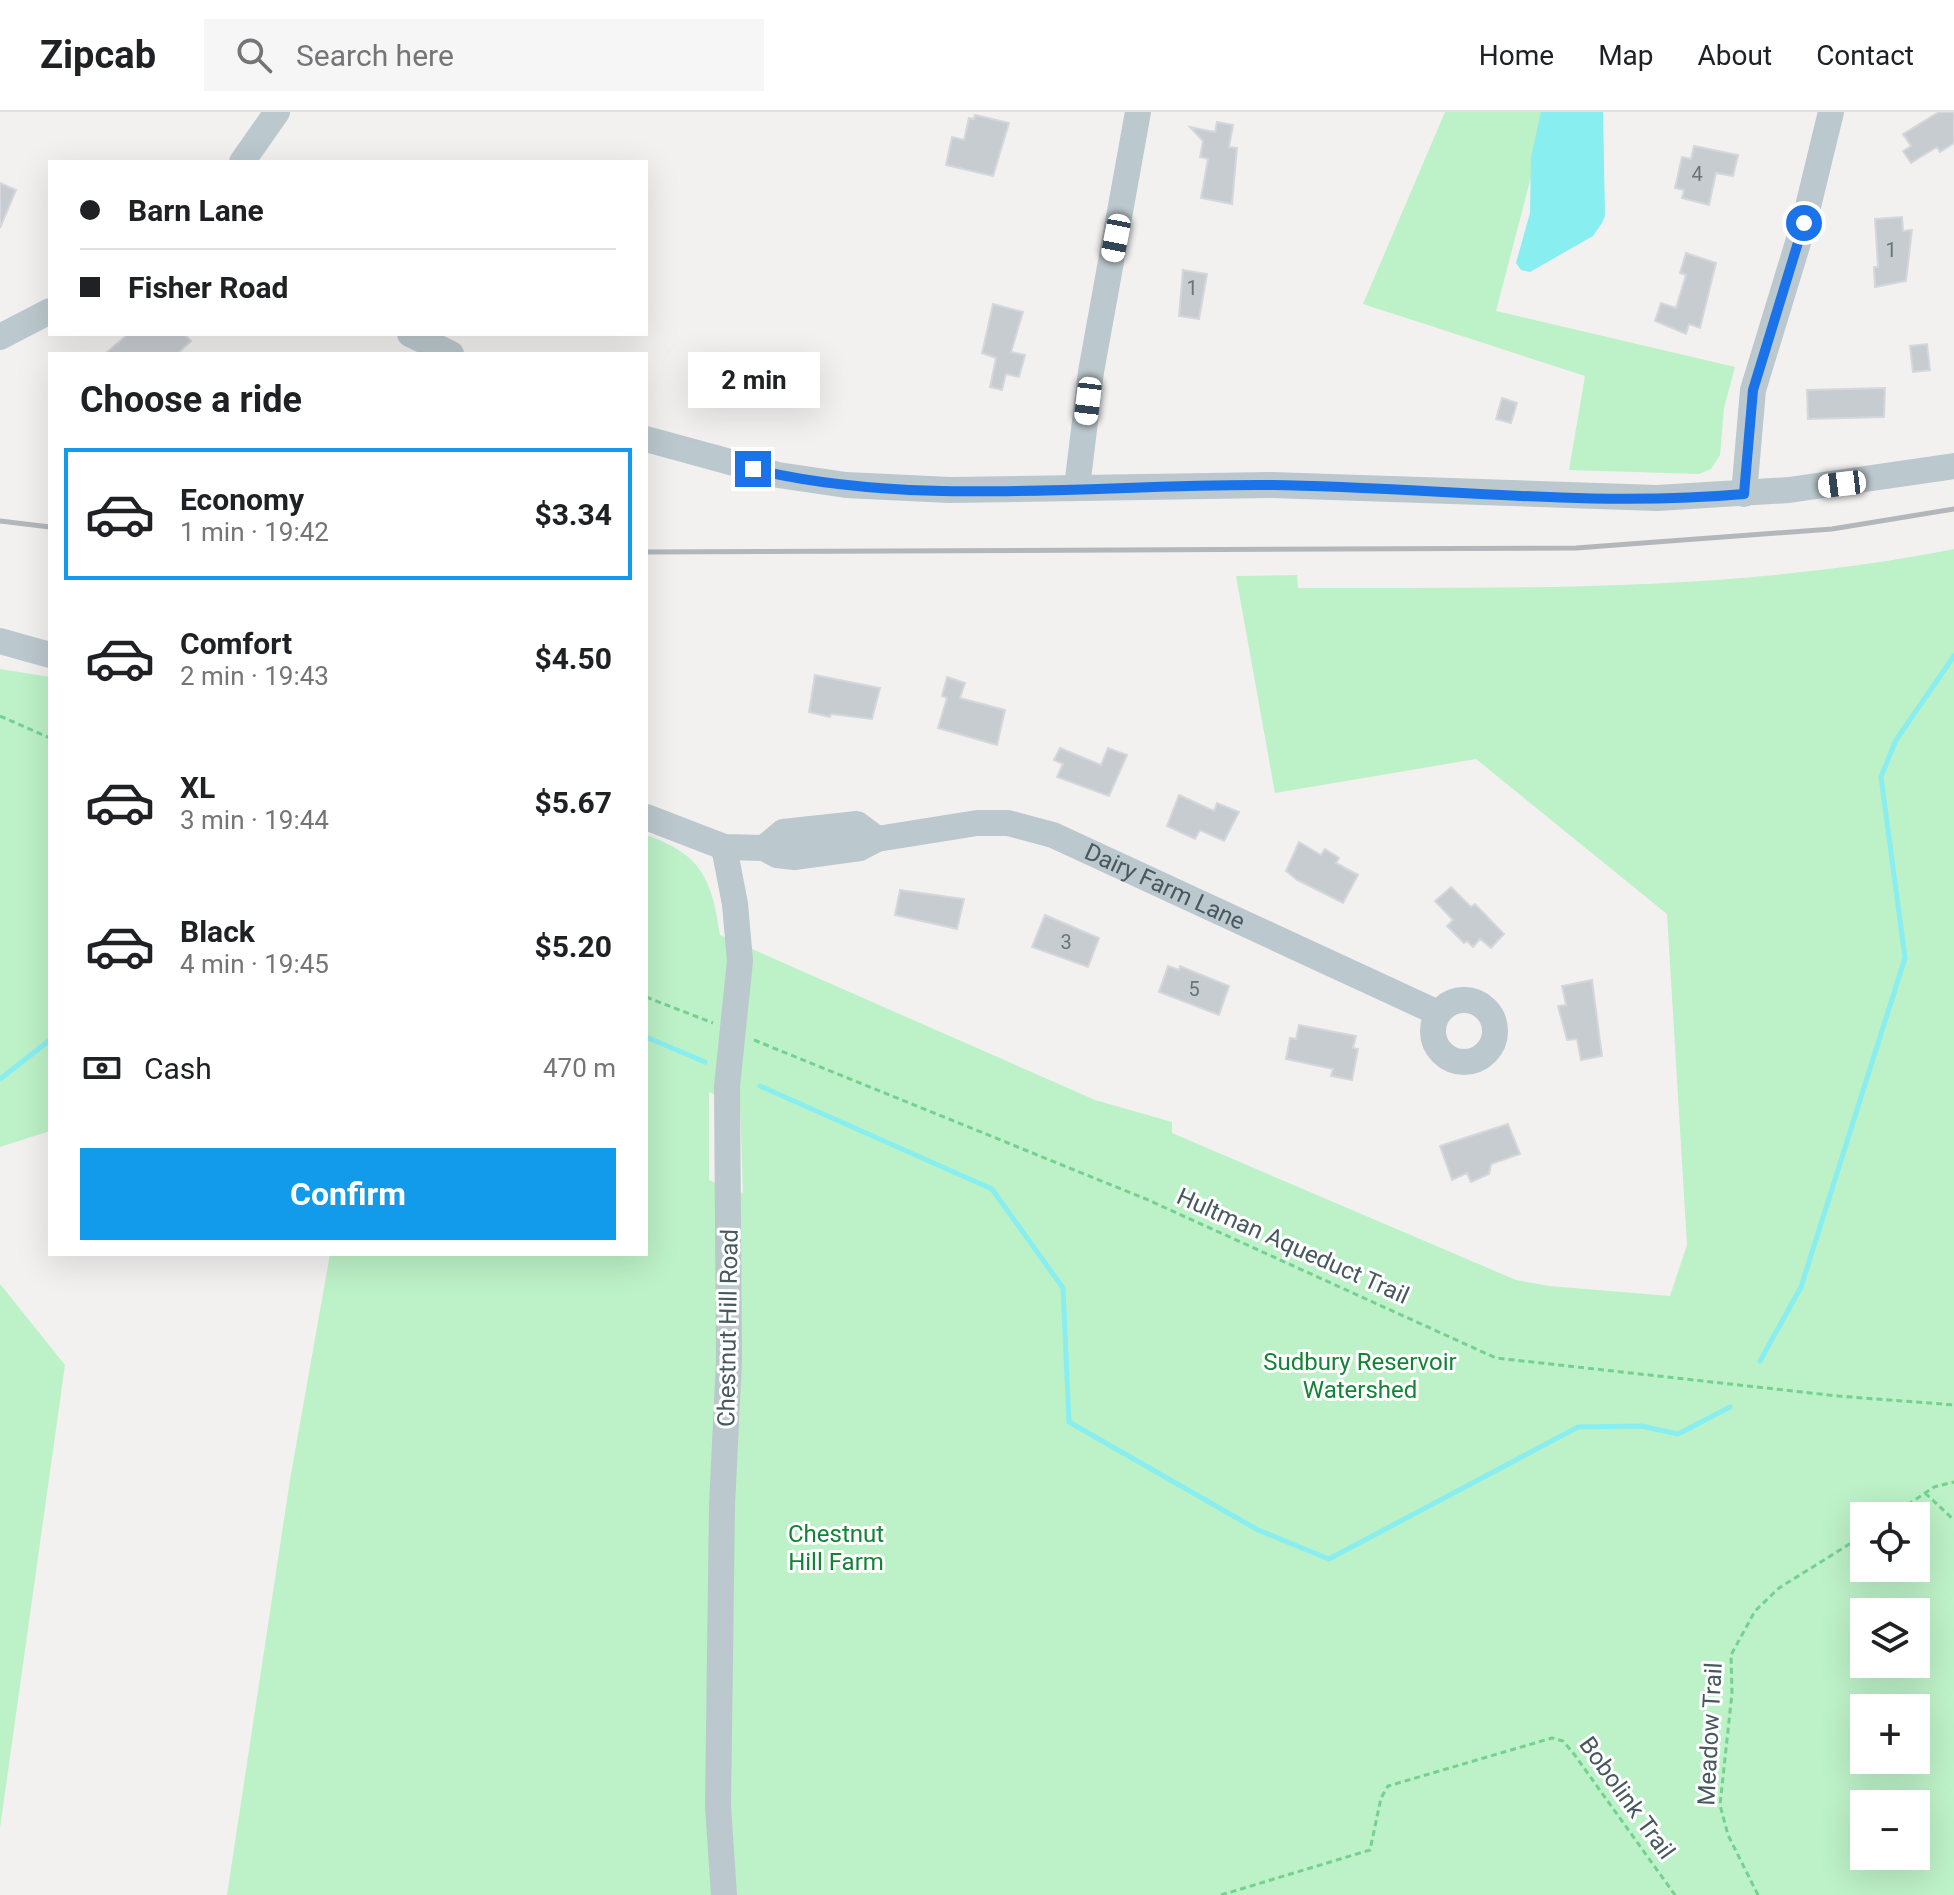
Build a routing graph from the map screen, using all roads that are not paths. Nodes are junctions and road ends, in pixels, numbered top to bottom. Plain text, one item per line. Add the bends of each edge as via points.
1 (277, 112) edge
2 (1138, 112) edge
3 (1831, 112) edge
4 (243, 160) edge
5 (48, 312) edge
6 (414, 336) edge
7 (0, 337) edge
8 (447, 352) edge
9 (648, 440) edge
10 (1954, 466) edge
11 (1077, 487) junction
12 (1744, 494) junction
13 (0, 641) edge
14 (48, 654) edge
15 (648, 818) edge
16 (724, 847) junction
17 (1438, 1013) dead end
18 (724, 1895) edge

1 - 4 street
2 - 11 street via 1091,372
3 - 12 street via 1753,390
5 - 7 street
6 - 8 street
9 - 11 street via 778,475 846,485 950,490
10 - 12 street
11 - 12 street via 1271,485 1657,498
13 - 14 street
15 - 16 street
16 - 17 street, Dairy Farm Lane via 764,848 794,857 860,848 877,839 1008,823 1053,835
16 - 18 street, Chestnut Hill Road via 740,961 727,1086 730,1330 718,1806

